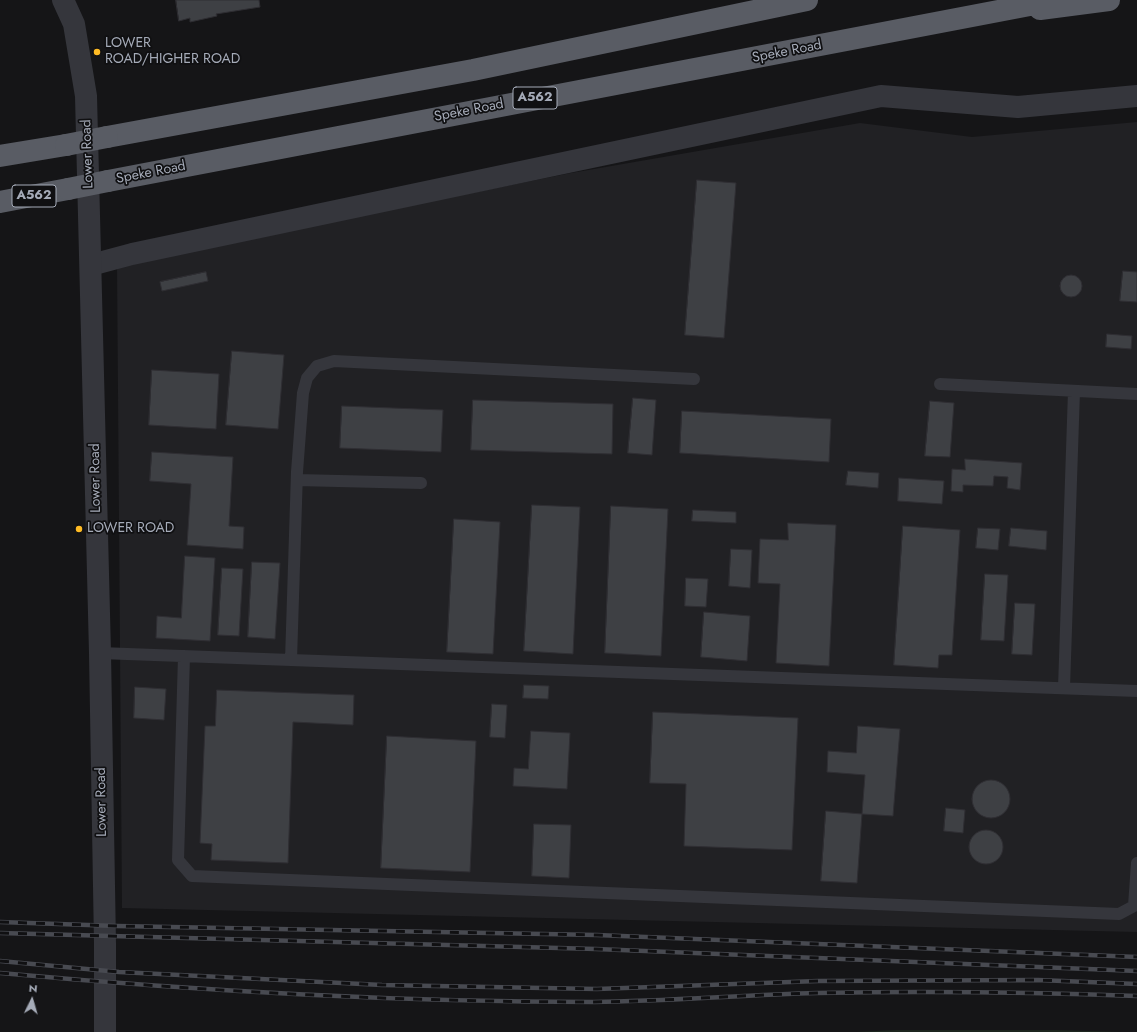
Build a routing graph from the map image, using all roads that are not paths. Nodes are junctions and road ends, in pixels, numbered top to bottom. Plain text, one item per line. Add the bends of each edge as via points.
1 (63, 0) edge
2 (1056, 0) edge
3 (1109, 0) edge
4 (802, 1) edge
5 (963, 19) junction
6 (1137, 96) edge
7 (0, 156) edge
8 (0, 202) edge
9 (91, 265) junction
10 (694, 378) dead end
11 (940, 384) dead end
12 (1074, 391) junction
13 (1137, 394) edge
14 (297, 480) junction
15 (421, 483) dead end
16 (100, 653) junction
17 (184, 656) junction
18 (291, 660) junction
19 (1064, 688) junction
20 (1137, 691) edge
21 (1137, 862) edge
22 (105, 1032) edge

1 - 9 street, Lower Road via 74,24 86,96
2 - 5 highway, Speke Road / A562
3 - 5 highway
4 - 7 highway, bridge via 474,70
5 - 8 highway, Speke Road / A562, bridge
6 - 9 street via 1018,107 881,96 140,252
9 - 16 street, Lower Road
10 - 14 lane via 334,361 317,366 307,378 303,393
11 - 12 lane
12 - 13 lane
12 - 19 lane
14 - 15 lane
14 - 18 lane
16 - 17 lane
16 - 22 street, Lower Road
17 - 18 lane
17 - 21 lane via 178,860 192,876 1119,914 1134,906
18 - 19 lane
19 - 20 lane

